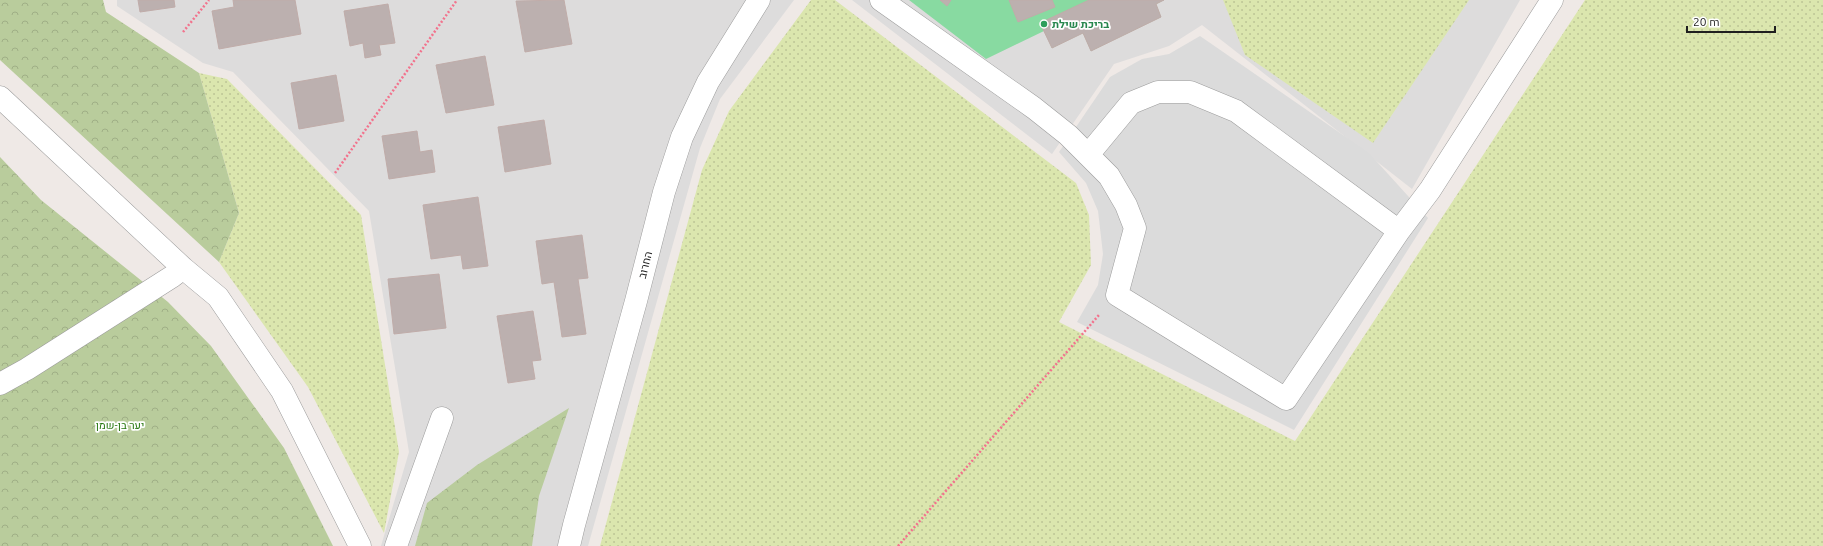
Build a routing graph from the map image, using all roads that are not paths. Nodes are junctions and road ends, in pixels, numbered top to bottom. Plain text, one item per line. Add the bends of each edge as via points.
1 (758, 0) edge
2 (881, 0) edge
3 (1552, 0) edge
4 (0, 98) edge
5 (1088, 155) junction
6 (1399, 231) junction
7 (184, 268) junction
8 (0, 384) edge
9 (442, 418) dead end
10 (360, 546) edge
11 (396, 546) edge
12 (569, 546) edge

1 - 12 street, החרוב via 708,82 682,137 664,192
2 - 5 street via 1034,108
3 - 6 street via 1430,190
4 - 7 street
5 - 6 street via 1131,103 1158,92 1190,92 1236,112
5 - 6 street via 1108,176 1126,205 1135,228 1117,295 1286,399
7 - 8 street
7 - 10 street via 218,297 278,385
9 - 11 street

